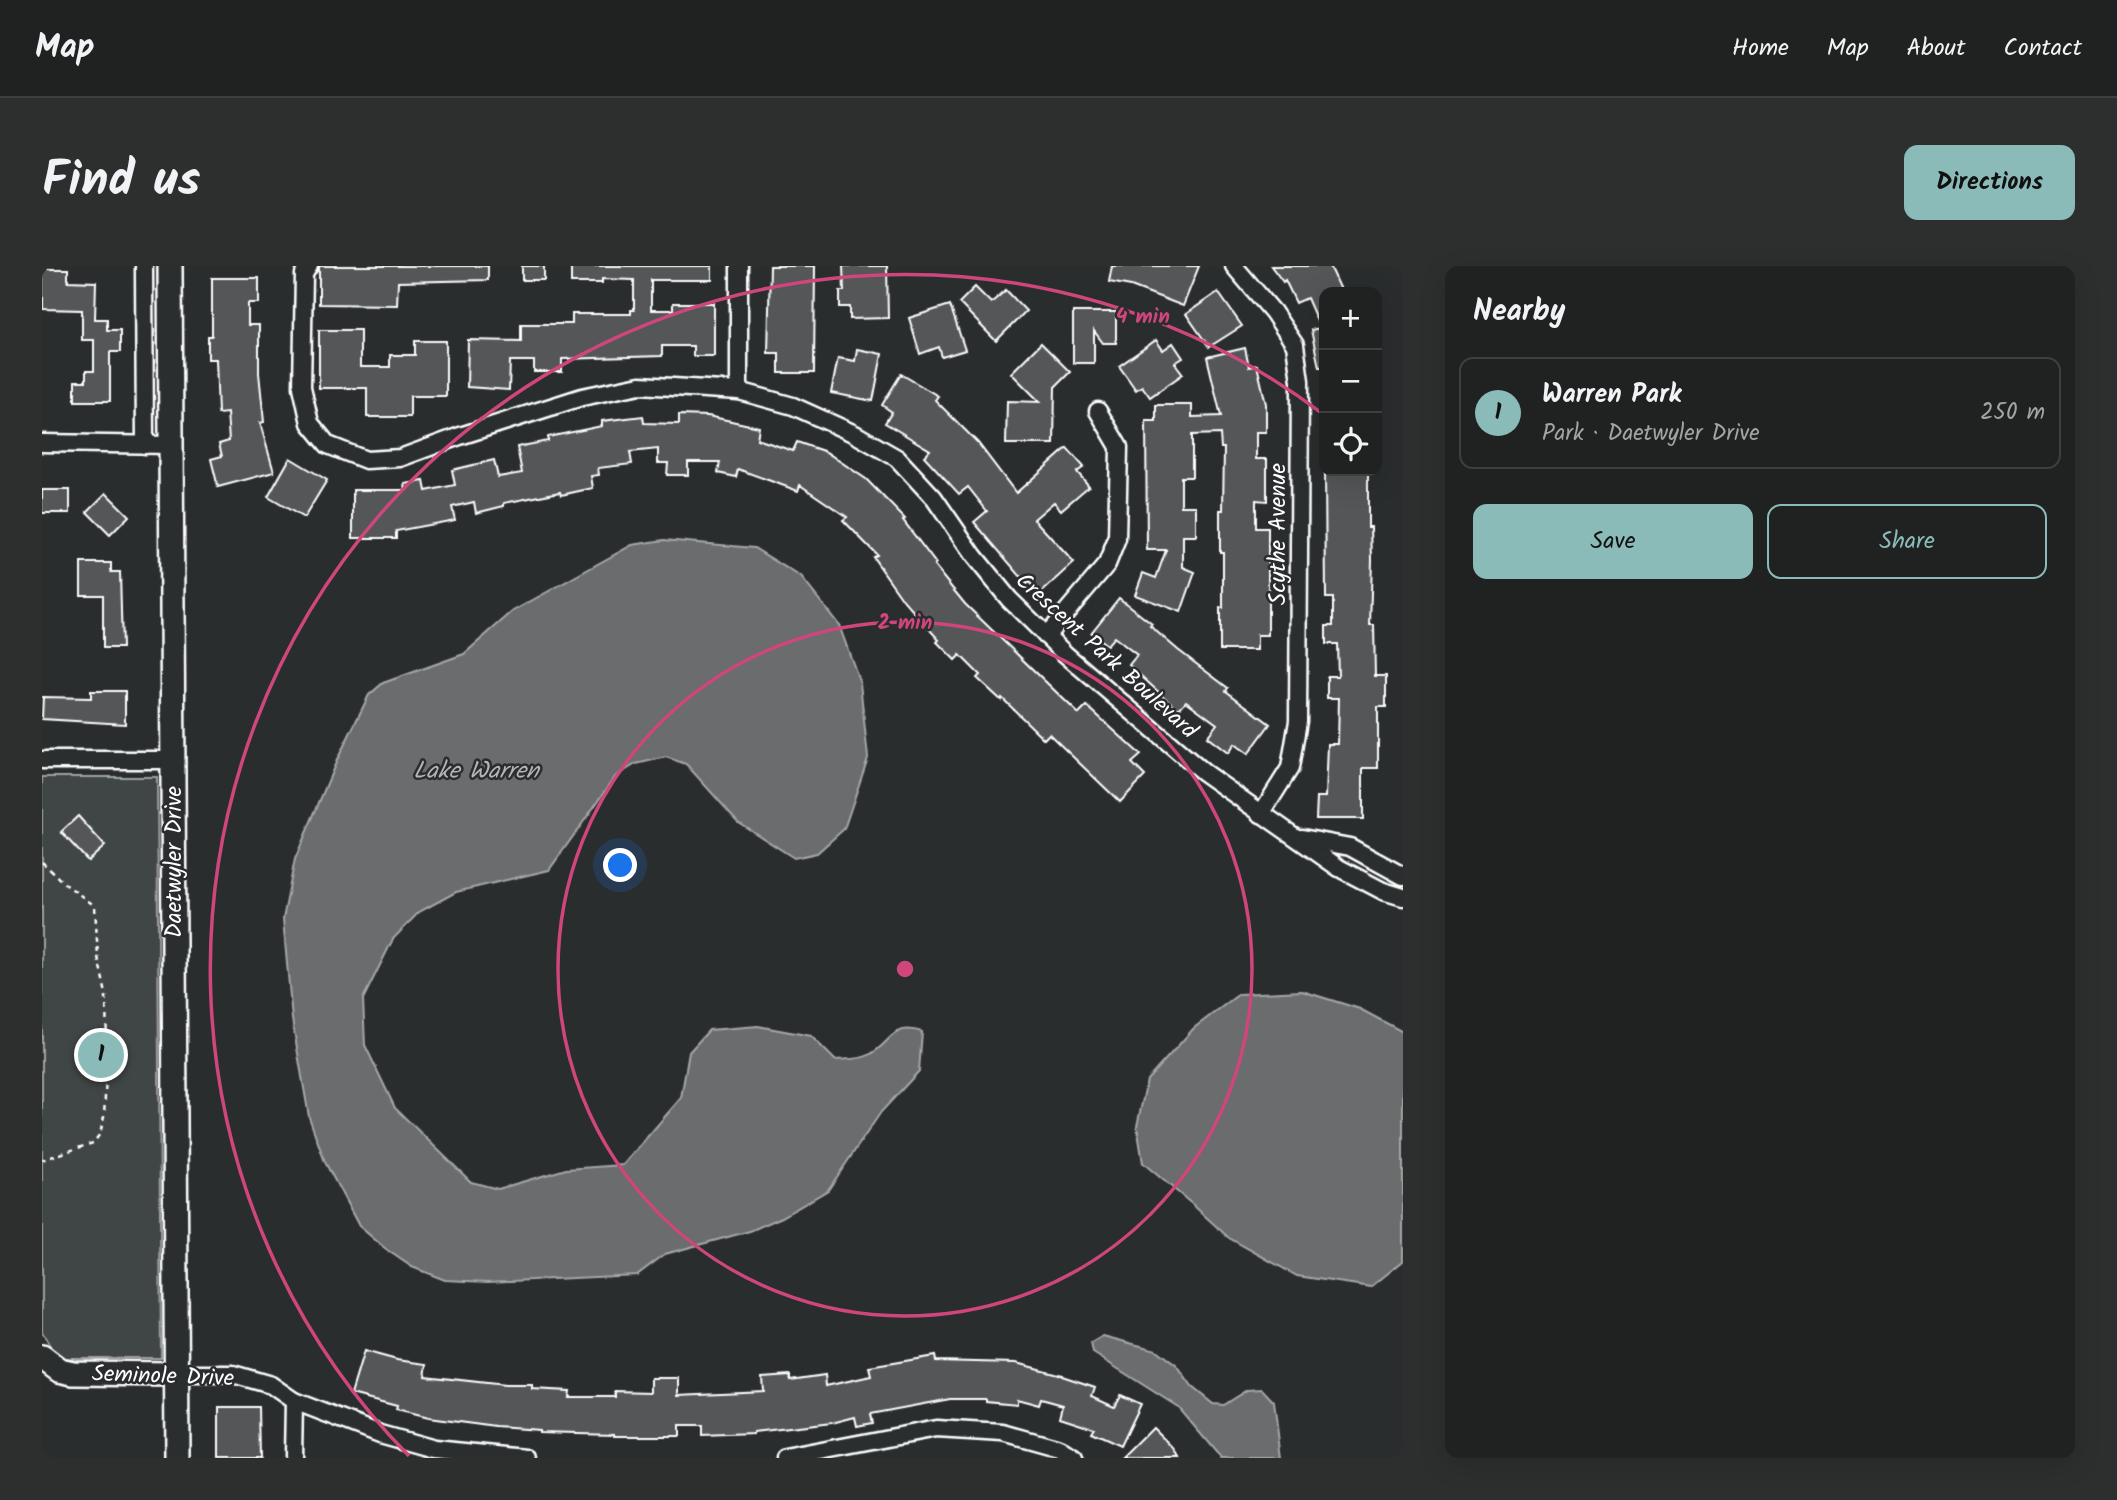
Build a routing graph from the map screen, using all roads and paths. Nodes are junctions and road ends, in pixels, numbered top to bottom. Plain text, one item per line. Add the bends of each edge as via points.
1 (170, 266) edge
2 (309, 266) edge
3 (739, 266) edge
4 (1234, 266) edge
5 (144, 267) edge
6 (739, 391) junction
7 (1098, 411) dead end
8 (42, 443) edge
9 (145, 445) junction
10 (171, 445) junction
11 (1046, 636) junction
12 (42, 760) edge
13 (172, 760) junction
14 (1261, 814) junction
15 (1299, 838) junction
16 (1368, 856) junction
17 (42, 862) edge
18 (1403, 876) edge
19 (1356, 878) junction
20 (1403, 897) edge
21 (42, 1160) edge
22 (42, 1357) edge
23 (176, 1374) junction
24 (294, 1401) junction
25 (862, 1451) edge
26 (494, 1456) edge
27 (177, 1458) edge
28 (293, 1458) edge
29 (527, 1458) edge
30 (785, 1458) edge
31 (1074, 1458) edge

1 - 10 street, Daetwyler Drive
2 - 6 street, Crescent Park Boulevard via 304,274 302,387 310,423 328,445 366,460 400,458 582,397 640,385
3 - 6 street
4 - 14 street, Scythe Avenue via 1295,345 1300,382 1298,721 1290,768
5 - 9 street
6 - 11 street, Crescent Park Boulevard via 793,406 897,458 934,498 1009,599
7 - 11 street via 1119,447 1117,539 1107,564
8 - 9 street
9 - 10 street
10 - 13 street, Daetwyler Drive
11 - 14 street, Crescent Park Boulevard via 1203,772
12 - 13 street
13 - 23 street, Daetwyler Drive
14 - 15 street, Crescent Park Boulevard
15 - 16 street, Crescent Park Boulevard via 1350,847
15 - 19 street, Crescent Park Boulevard
16 - 18 street, Crescent Park Boulevard
16 - 19 street
17 - 21 path via 95,906 106,995 107,1053 100,1134 86,1147
19 - 20 street, Crescent Park Boulevard
22 - 23 street, Seminole Drive via 59,1370 73,1373
23 - 24 street, Seminole Drive via 233,1374 271,1385
23 - 27 street, Daetwyler Drive
24 - 26 street, Seminole Drive via 380,1434 434,1448
24 - 28 street
25 - 30 street
25 - 31 street via 936,1430 1003,1433 1060,1449
26 - 29 street, Seminole Drive

